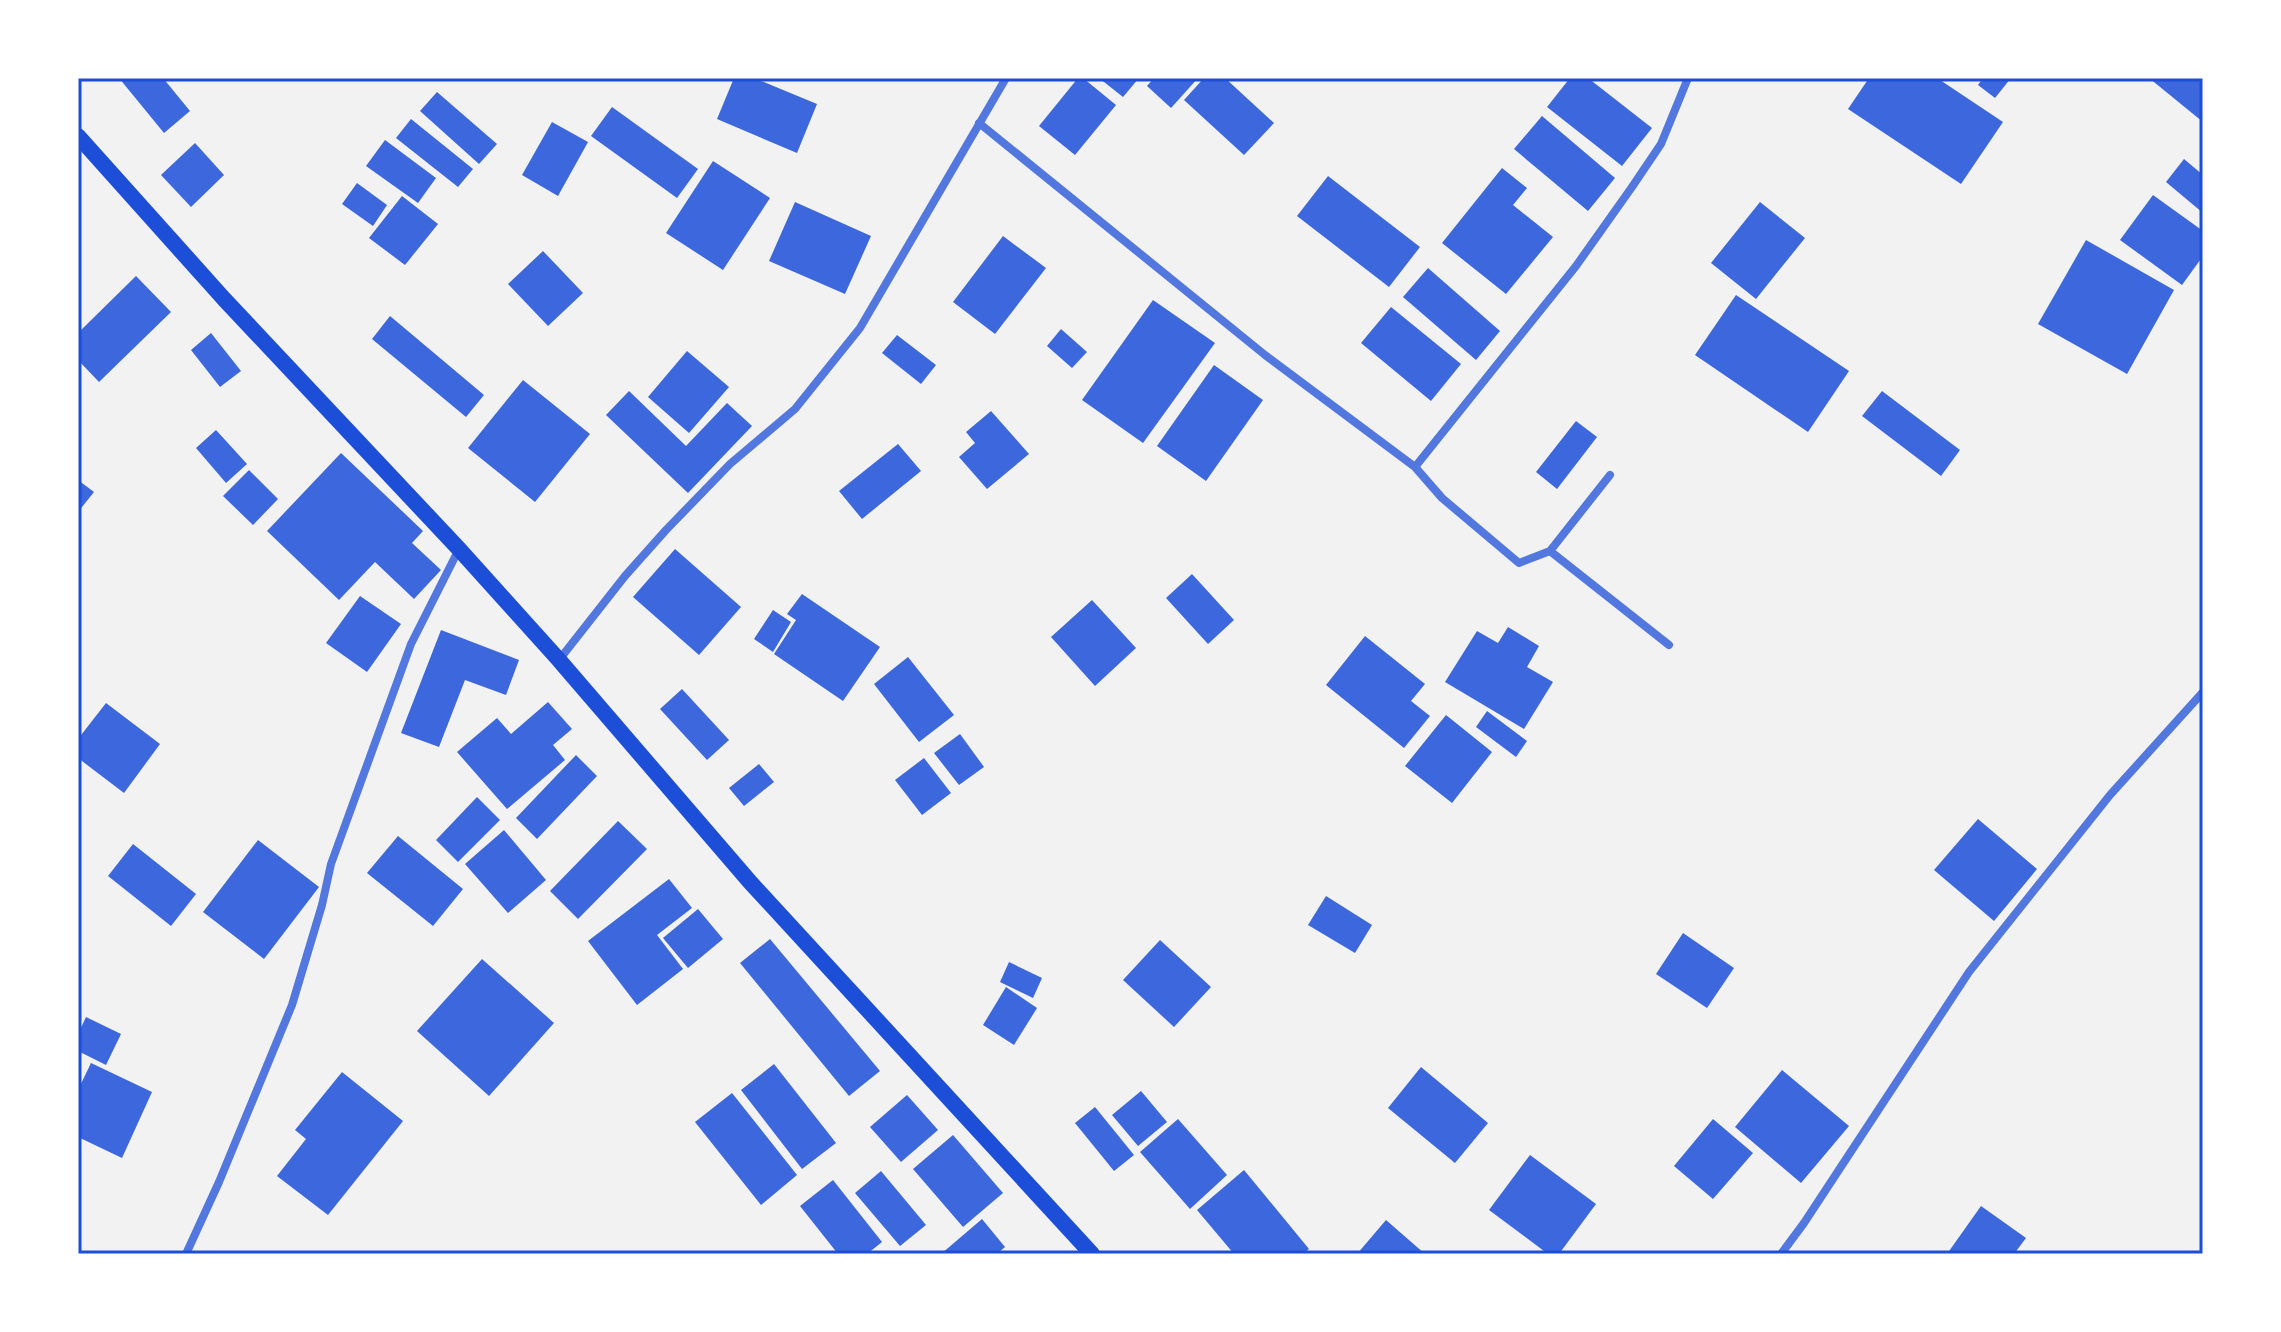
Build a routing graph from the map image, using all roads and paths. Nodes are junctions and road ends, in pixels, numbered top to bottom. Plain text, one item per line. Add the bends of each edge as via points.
1 (1006, 78) edge
2 (1688, 78) edge
3 (979, 123) junction
4 (81, 144) edge
5 (1415, 467) junction
6 (1610, 475) dead end
7 (459, 549) junction
8 (1550, 551) junction
9 (1669, 645) dead end
10 (559, 660) junction
11 (2203, 692) edge
12 (186, 1254) edge
13 (1092, 1254) edge
14 (1781, 1254) edge

1 - 3 street
2 - 5 street via 1661,144 1576,266
3 - 5 street via 1265,355
3 - 10 street via 860,328 795,409 730,464 666,530
4 - 7 main road
5 - 8 street via 1442,498 1519,563
6 - 8 street
7 - 10 main road
7 - 12 street via 411,644 331,864 292,1005
8 - 9 street
10 - 13 main road via 750,882
11 - 14 street via 2110,795 1969,972

